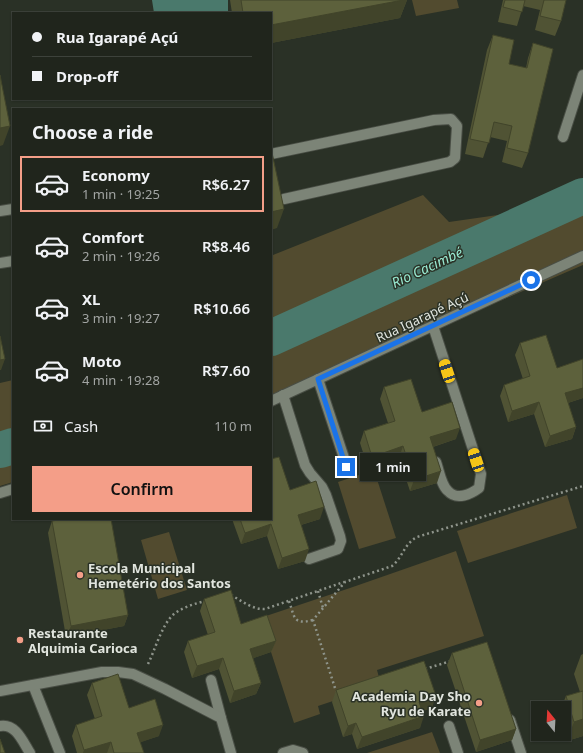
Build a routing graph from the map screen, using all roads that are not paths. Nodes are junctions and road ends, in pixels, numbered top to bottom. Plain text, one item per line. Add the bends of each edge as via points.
1 (583, 75) edge
2 (563, 137) dead end
3 (272, 154) edge
4 (284, 199) dead end
5 (12, 209) edge
6 (0, 211) edge
7 (583, 256) edge
8 (12, 260) edge
9 (0, 263) edge
10 (432, 326) junction
11 (318, 379) junction
12 (283, 395) junction
13 (272, 400) edge
14 (434, 454) edge
15 (346, 467) dead end
16 (12, 489) edge
17 (0, 493) edge
18 (309, 559) edge
19 (211, 680) dead end
20 (33, 685) junction
21 (0, 691) edge
22 (507, 709) edge
23 (221, 718) junction
24 (0, 726) edge
25 (449, 726) dead end
26 (30, 753) edge
27 (60, 753) edge
28 (231, 753) edge
29 (283, 753) edge
30 (303, 753) edge
31 (458, 753) edge
32 (521, 753) edge

1 - 2 street
3 - 4 street via 434,120 451,119 457,126 455,158 450,162
5 - 6 street
7 - 10 street, Rua Igarapé Açú
8 - 9 street
10 - 11 street, Rua Igarapé Açú
10 - 14 street via 481,474 479,488 460,496 447,491
11 - 12 street, Rua Igarapé Açú
11 - 15 street
12 - 13 street, Rua Igarapé Açú
12 - 18 street via 305,465 326,495 341,541 338,548
16 - 17 street
19 - 23 street
20 - 21 street
20 - 23 street via 102,672 133,674
20 - 27 street
22 - 32 street
23 - 28 street
24 - 26 street via 5,725 16,731
25 - 31 street
29 - 30 street via 293,750

